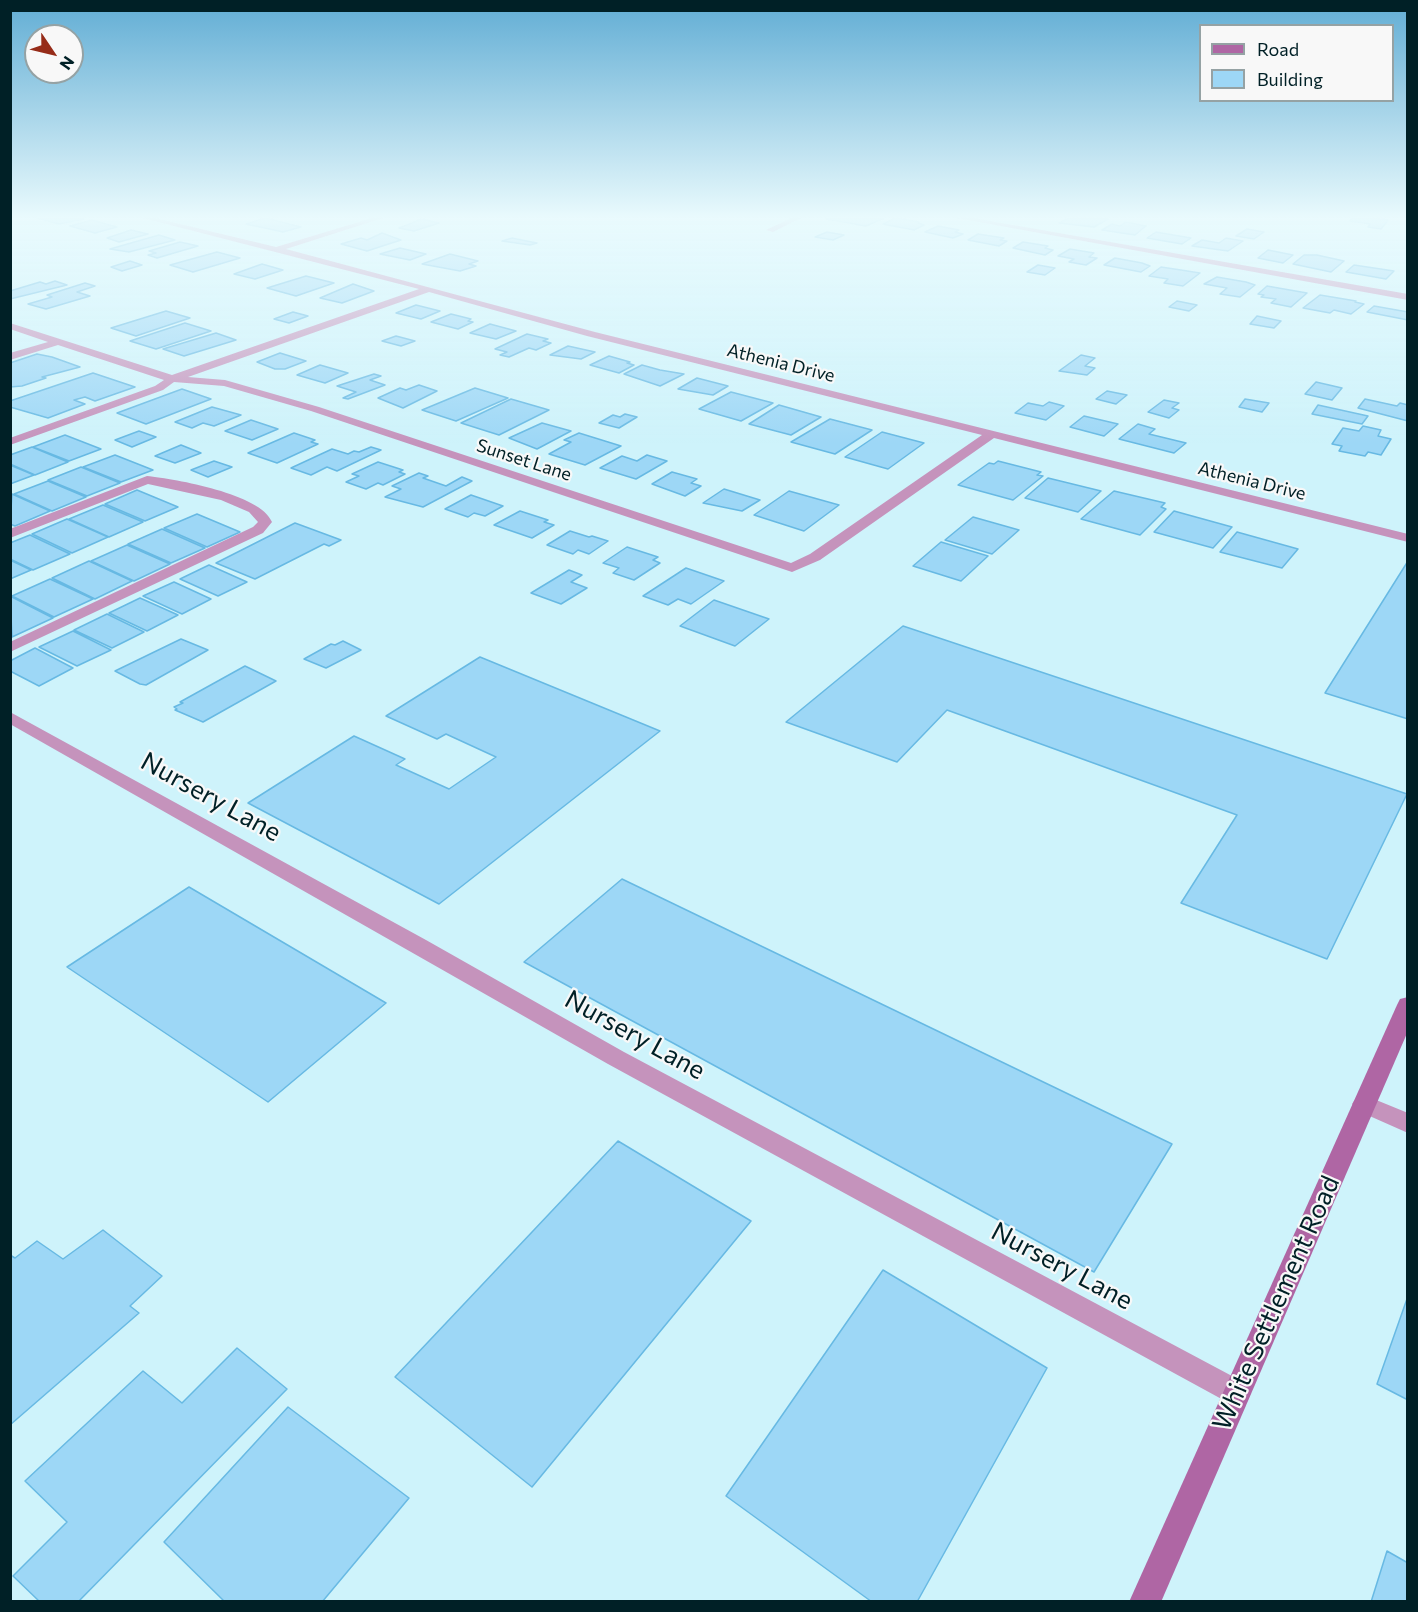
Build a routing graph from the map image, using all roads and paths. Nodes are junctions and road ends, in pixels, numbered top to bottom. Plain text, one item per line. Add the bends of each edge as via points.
1 (417, 293) edge
2 (444, 293) edge
3 (1386, 293) edge
4 (1407, 297) edge
5 (10, 326) edge
6 (57, 342) junction
7 (10, 357) edge
8 (172, 379) junction
9 (993, 433) junction
10 (10, 442) edge
11 (10, 534) edge
12 (1407, 538) edge
13 (10, 648) edge
14 (10, 717) edge
15 (1407, 1005) edge
16 (1364, 1104) junction
17 (1407, 1124) edge
18 (1237, 1393) junction
19 (1145, 1602) edge

1 - 8 street
2 - 9 street, Athenia Drive via 591,334
3 - 4 street
5 - 6 street, Sunset Lane
6 - 7 street
6 - 8 street, Sunset Lane
8 - 9 street, Sunset Lane via 225,383 252,390 792,567 815,557
8 - 10 street via 159,388
9 - 12 street, Athenia Drive
11 - 13 street via 147,480 183,484 255,510 265,522 258,530
14 - 18 street, Nursery Lane via 626,1064
15 - 16 main road, White Settlement Road
16 - 17 street
16 - 18 main road, White Settlement Road
18 - 19 main road, White Settlement Road

